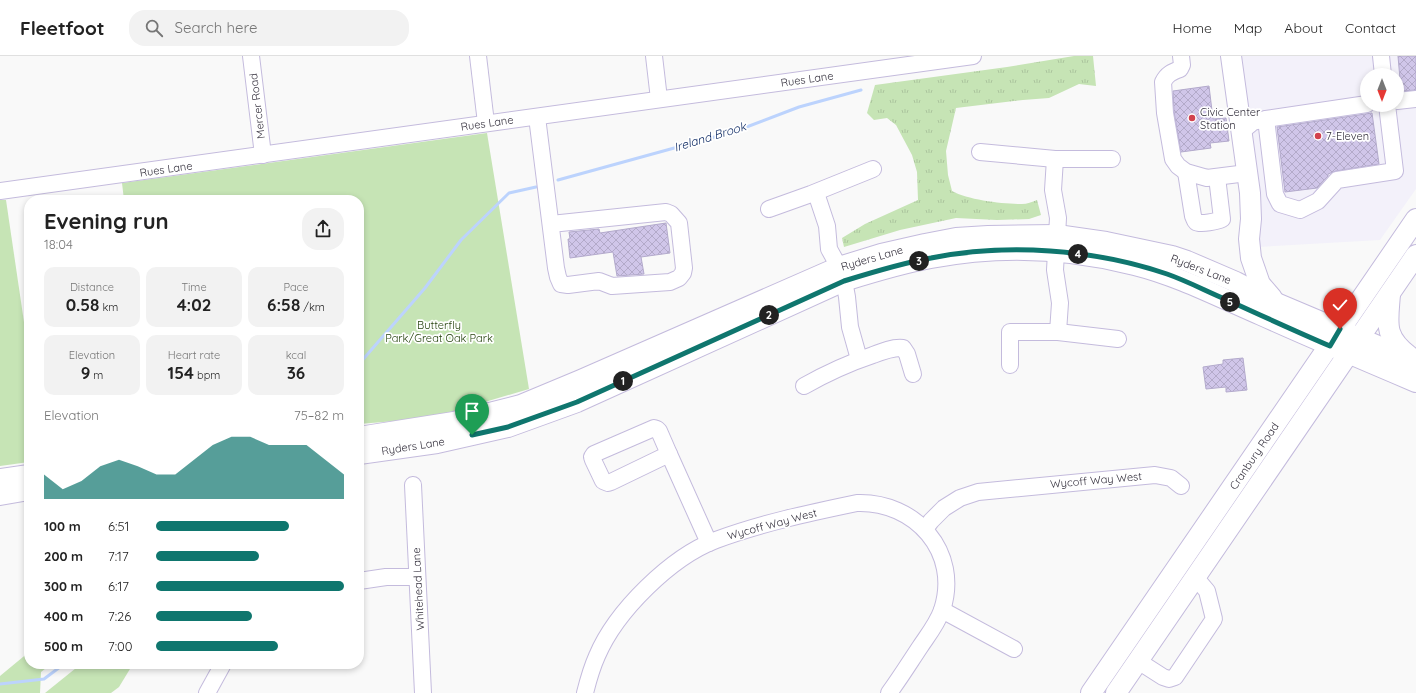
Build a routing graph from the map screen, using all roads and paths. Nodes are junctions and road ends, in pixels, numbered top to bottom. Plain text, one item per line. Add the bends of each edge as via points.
1 (251, 56) edge
2 (478, 56) edge
3 (654, 56) edge
4 (973, 56) edge
5 (1181, 56) edge
6 (1231, 56) edge
7 (1381, 56) edge
8 (894, 61) edge
9 (1382, 68) edge
10 (659, 99) junction
11 (1416, 99) edge
12 (1404, 100) edge
13 (1360, 105) edge
14 (1388, 112) edge
15 (537, 117) junction
16 (1266, 119) junction
17 (486, 123) junction
18 (1242, 130) junction
19 (980, 152) dead end
20 (263, 155) junction
21 (1112, 159) dead end
22 (1055, 160) junction
23 (873, 169) dead end
24 (1186, 172) junction
25 (1247, 173) junction
26 (1217, 177) junction
27 (0, 191) edge
28 (816, 192) junction
29 (769, 208) dead end
30 (1416, 219) edge
31 (552, 224) junction
32 (1056, 243) junction
33 (1416, 255) edge
34 (842, 274) junction
35 (1390, 294) junction
36 (1276, 303) junction
37 (1340, 329) junction
38 (1058, 332) junction
39 (1118, 339) dead end
40 (1330, 346) junction
41 (1354, 346) junction
42 (859, 359) junction
43 (1416, 362) edge
44 (1010, 365) dead end
45 (912, 374) dead end
46 (1416, 382) edge
47 (804, 386) dead end
48 (364, 436) edge
49 (364, 453) edge
50 (669, 454) dead end
51 (24, 476) edge
52 (0, 478) edge
53 (413, 485) dead end
54 (1181, 486) dead end
55 (24, 491) edge
56 (0, 495) edge
57 (925, 529) junction
58 (709, 543) junction
59 (417, 577) junction
60 (1195, 577) junction
61 (364, 580) edge
62 (942, 610) junction
63 (1014, 649) dead end
64 (1138, 661) junction
65 (220, 669) edge
66 (207, 693) edge
67 (423, 693) edge
68 (585, 693) edge
69 (889, 693) edge
70 (1091, 693) edge
71 (1116, 693) edge

1 - 20 street, Mercer Road
2 - 17 street
3 - 10 street
4 - 8 street, Rues Lane
5 - 24 street via 1180,69 1170,73 1162,87 1172,159
6 - 18 main road
7 - 9 street
8 - 10 street, Rues Lane
10 - 15 street, Rues Lane
11 - 12 street
13 - 16 street
14 - 16 street via 1395,171 1337,180 1318,201 1300,210 1280,204 1275,194
15 - 17 street, Rues Lane
15 - 31 street
16 - 18 street via 1253,122
17 - 20 street, Rues Lane
18 - 25 main road
19 - 22 street
20 - 27 street, Rues Lane
21 - 22 street
22 - 32 street via 1053,190 1058,218
23 - 28 street
24 - 26 street via 1207,178
24 - 26 street via 1193,216 1199,223 1222,219
25 - 26 street
25 - 36 main road via 1250,193 1251,258 1260,284
28 - 29 street
28 - 34 street via 827,226 829,248
30 - 37 main road, Cranbury Road
31 - 31 street via 556,268 561,284 599,281 612,286 662,283 674,281 683,273 679,223 666,212
32 - 34 main road, Ryders Lane via 988,236 956,238 881,254
32 - 36 main road, Ryders Lane via 1106,242 1172,256 1209,270
32 - 38 street via 1055,270 1060,303
32 - 40 main road, Ryders Lane via 1166,274
33 - 35 main road, Cranbury Road
34 - 42 street via 850,327
34 - 48 main road, Ryders Lane via 521,405 454,422
34 - 49 main road, Ryders Lane via 577,402 508,427 437,443
35 - 41 main road, Cranbury Road
35 - 43 main road via 1391,337 1400,349
36 - 37 main road, Ryders Lane
37 - 40 main road, Cranbury Road
37 - 41 main road, Ryders Lane
38 - 39 street
38 - 44 street via 1010,332
40 - 41 main road, Ryders Lane
40 - 70 main road, Cranbury Road
41 - 43 main road, Ryders Lane
41 - 46 main road, Ryders Lane
41 - 60 main road, Cranbury Road
42 - 45 street via 895,347 903,348
42 - 47 street
50 - 58 street
51 - 52 main road
53 - 59 street, Whitehead Lane
54 - 57 street, Wycoff Way West via 1171,478 1155,475 988,490 952,503 937,514
55 - 56 main road
57 - 58 street, Wycoff Way West via 906,514 890,507 874,503 857,503 776,521
57 - 62 street, Wycoff Way West via 935,544 944,568 946,585
58 - 68 street, Wycoff Way West via 681,559 661,575 625,612 597,655
59 - 61 street
59 - 67 street, Whitehead Lane
60 - 64 main road, Cranbury Road
60 - 64 street via 1207,591 1214,619 1175,677 1163,677
62 - 63 street
62 - 69 street, Wycoff Way West via 935,626
64 - 71 main road, Cranbury Road
65 - 66 street

